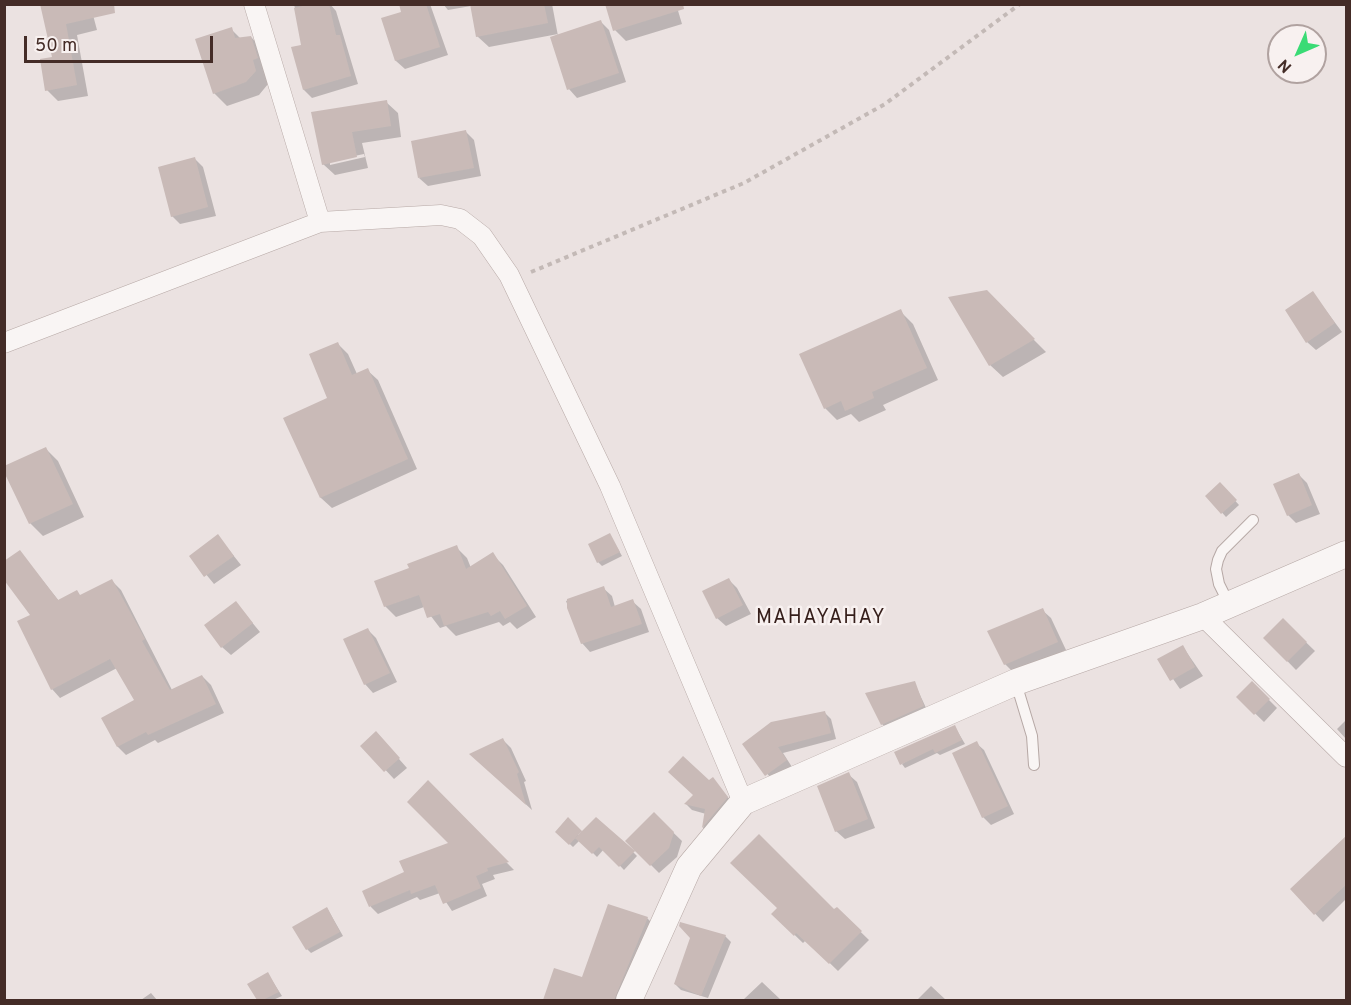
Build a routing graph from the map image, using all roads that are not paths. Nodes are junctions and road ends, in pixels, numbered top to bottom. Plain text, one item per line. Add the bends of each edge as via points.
1 (254, 4) edge
2 (320, 222) junction
3 (4, 343) edge
4 (1253, 520) dead end
5 (1347, 554) edge
6 (1229, 605) junction
7 (1203, 616) junction
8 (1016, 682) junction
9 (1347, 757) edge
10 (1034, 765) dead end
11 (743, 802) junction
12 (628, 1000) edge

1 - 2 street
2 - 3 street
2 - 11 street via 441,215 460,219 482,236 509,275 610,486
4 - 6 lane via 1218,560 1219,584
5 - 6 street
6 - 7 street
7 - 8 street
7 - 9 street
8 - 10 lane via 1032,736
8 - 11 street
11 - 12 street via 688,867

